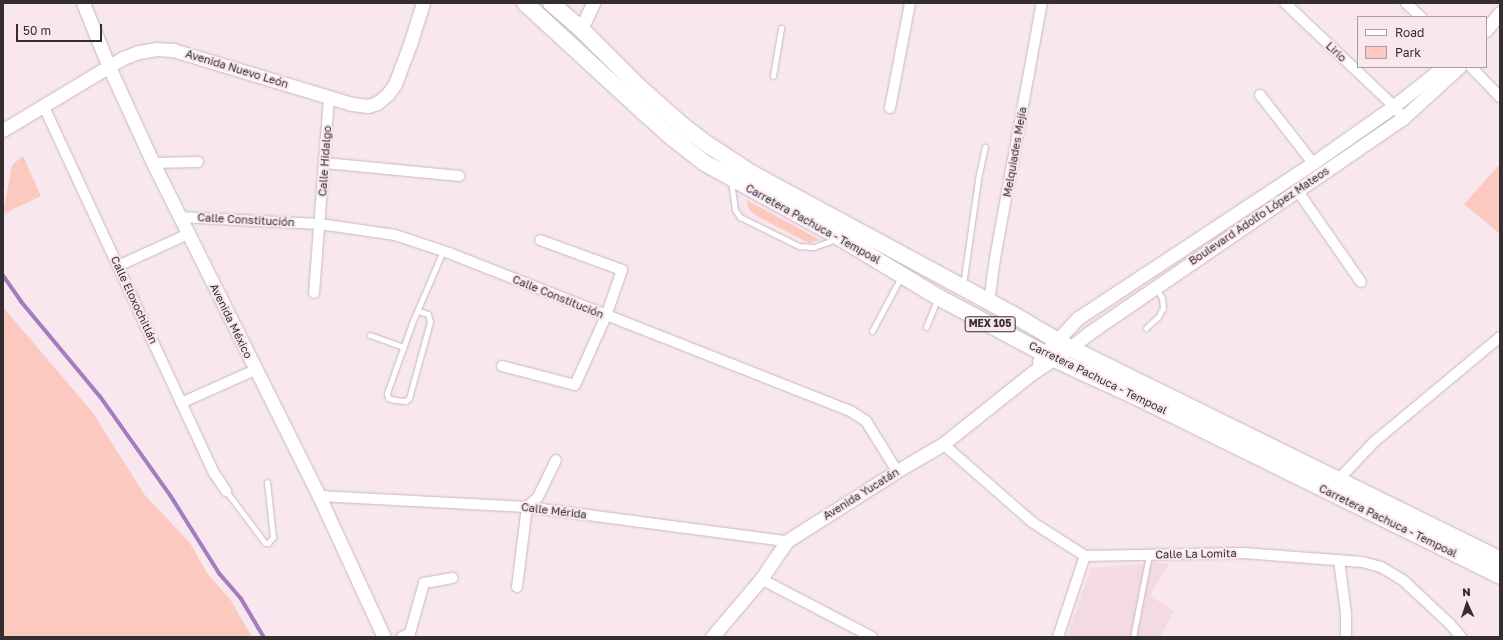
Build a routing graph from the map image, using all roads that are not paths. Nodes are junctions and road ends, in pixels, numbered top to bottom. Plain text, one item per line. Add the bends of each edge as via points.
1 (83, 3) edge
2 (423, 3) edge
3 (525, 3) edge
4 (551, 3) edge
5 (593, 3) edge
6 (910, 3) edge
7 (1042, 3) edge
8 (1285, 3) edge
9 (1406, 3) edge
10 (1500, 13) edge
11 (1420, 16) edge
12 (781, 28) dead end
13 (581, 29) junction
14 (1487, 29) edge
15 (108, 67) junction
16 (1442, 68) edge
17 (1458, 68) edge
18 (1472, 68) edge
19 (773, 76) dead end
20 (1260, 95) dead end
21 (329, 97) junction
22 (1500, 97) edge
23 (1394, 106) junction
24 (44, 107) junction
25 (890, 108) dead end
26 (1403, 118) junction
27 (3, 130) edge
28 (985, 147) dead end
29 (198, 162) dead end
30 (153, 163) junction
31 (325, 163) junction
32 (1313, 163) junction
33 (730, 168) junction
34 (460, 176) dead end
35 (1297, 190) junction
36 (179, 217) junction
37 (320, 224) junction
38 (844, 232) junction
39 (188, 234) junction
40 (540, 240) dead end
41 (443, 251) junction
42 (118, 266) junction
43 (1152, 269) junction
44 (903, 274) junction
45 (1362, 282) dead end
46 (1158, 285) junction
47 (958, 286) junction
48 (314, 293) dead end
49 (941, 298) junction
50 (989, 302) junction
51 (418, 310) junction
52 (606, 316) junction
53 (926, 327) dead end
54 (1146, 328) dead end
55 (872, 331) dead end
56 (370, 335) dead end
57 (1500, 337) edge
58 (1064, 344) junction
59 (403, 347) junction
60 (1050, 356) junction
61 (502, 366) dead end
62 (255, 370) junction
63 (181, 402) junction
64 (1211, 425) junction
65 (943, 444) junction
66 (556, 460) dead end
67 (897, 471) junction
68 (1338, 480) junction
69 (267, 482) dead end
70 (226, 491) joint
71 (319, 496) junction
72 (527, 507) junction
73 (787, 541) junction
74 (1149, 555) junction
75 (1085, 556) junction
76 (1339, 560) junction
77 (1500, 560) edge
78 (1500, 576) edge
79 (453, 578) dead end
80 (761, 579) junction
81 (517, 587) dead end
82 (384, 637) edge
83 (402, 637) edge
84 (712, 637) edge
85 (872, 637) edge
86 (1058, 637) edge
87 (1133, 637) edge
88 (1346, 637) edge
89 (1461, 637) edge

1 - 15 street, Avenida México
2 - 21 street, Avenida Nuevo León via 395,84 383,99 368,106
3 - 33 main road, Carretera Pachuca - Tempoal / MEX 105 via 674,139 706,163
4 - 13 main road, Carretera Pachuca - Tempoal / MEX 105
5 - 13 street
6 - 25 street
7 - 50 street, Melquiades Mejía
8 - 23 street, Lirio
9 - 11 street
10 - 14 street
12 - 19 lane
13 - 33 main road, Carretera Pachuca - Tempoal / MEX 105 via 638,86
15 - 21 street, Avenida Nuevo León via 139,52 173,50
15 - 24 street, Avenida Nuevo León
15 - 30 street, Avenida México
16 - 23 street, Boulevard Adolfo López Mateos
17 - 26 street, Boulevard Adolfo López Mateos
18 - 22 street
20 - 32 street
21 - 31 street, Calle Hidalgo
23 - 26 street, Lirio
23 - 32 street, Boulevard Adolfo López Mateos
24 - 27 street, Avenida Nuevo León
24 - 42 street, Calle Eloxochitlán
26 - 35 street, Boulevard Adolfo López Mateos
28 - 47 lane
29 - 30 street
30 - 36 street, Avenida México
31 - 34 street
31 - 37 street, Calle Hidalgo
32 - 43 street, Boulevard Adolfo López Mateos
33 - 38 main road, Carretera Pachuca - Tempoal / MEX 105 via 771,184
33 - 38 lane via 735,210 740,217 799,246 814,247
35 - 45 street
35 - 46 street, Boulevard Adolfo López Mateos
36 - 37 street, Calle Constitución
36 - 39 street, Avenida México
37 - 41 street, Calle Constitución via 395,235
37 - 48 street, Calle Hidalgo
38 - 44 main road, Carretera Pachuca - Tempoal / MEX 105
38 - 47 main road, Carretera Pachuca - Tempoal / MEX 105
39 - 42 street, Calle Constitución
39 - 62 street, Avenida México
40 - 52 street via 622,270
41 - 51 lane
41 - 52 street, Calle Constitución
42 - 63 street, Calle Eloxochitlán
43 - 46 street
43 - 58 street, Boulevard Adolfo López Mateos via 1078,318
44 - 49 main road, Carretera Pachuca - Tempoal / MEX 105
44 - 55 lane
46 - 54 lane via 1163,308 1158,318
46 - 58 street, Boulevard Adolfo López Mateos via 1089,333
47 - 49 main road
47 - 50 main road, Carretera Pachuca - Tempoal / MEX 105
49 - 53 lane
49 - 60 main road, Carretera Pachuca - Tempoal / MEX 105
50 - 58 main road, Carretera Pachuca - Tempoal / MEX 105
51 - 59 lane
51 - 59 lane via 428,314 430,322 411,392 406,401 388,398 387,394
52 - 61 street via 575,385
52 - 67 street, Calle Constitución via 852,412 866,421
56 - 59 lane
57 - 68 street via 1374,442
58 - 60 street, Boulevard Adolfo López Mateos
58 - 64 main road, Carretera Pachuca - Tempoal / MEX 105
60 - 64 main road, Carretera Pachuca - Tempoal / MEX 105
60 - 65 street, Avenida Yucatán
62 - 63 street
62 - 71 street, Avenida México
63 - 70 street, Calle Eloxochitlán via 214,473
64 - 68 main road, Carretera Pachuca - Tempoal / MEX 105
64 - 78 main road, Carretera Pachuca - Tempoal / MEX 105
65 - 67 street, Avenida Yucatán
65 - 75 street via 1032,522
66 - 72 street via 538,497
67 - 73 street, Avenida Yucatán
68 - 77 main road, Carretera Pachuca - Tempoal / MEX 105
69 - 70 lane via 273,537 268,543 265,543
71 - 72 street, Calle Mérida
71 - 82 street, Avenida México
72 - 73 street, Calle Mérida
72 - 81 street
73 - 80 street, Avenida Yucatán
74 - 75 street, Calle La Lomita
74 - 76 street, Calle La Lomita via 1243,553
74 - 87 lane
75 - 86 street
76 - 88 street via 1346,613
76 - 89 street, Calle La Lomita via 1381,567 1404,580
79 - 83 street via 424,583 410,633
80 - 84 street, Avenida Yucatán
80 - 85 street

